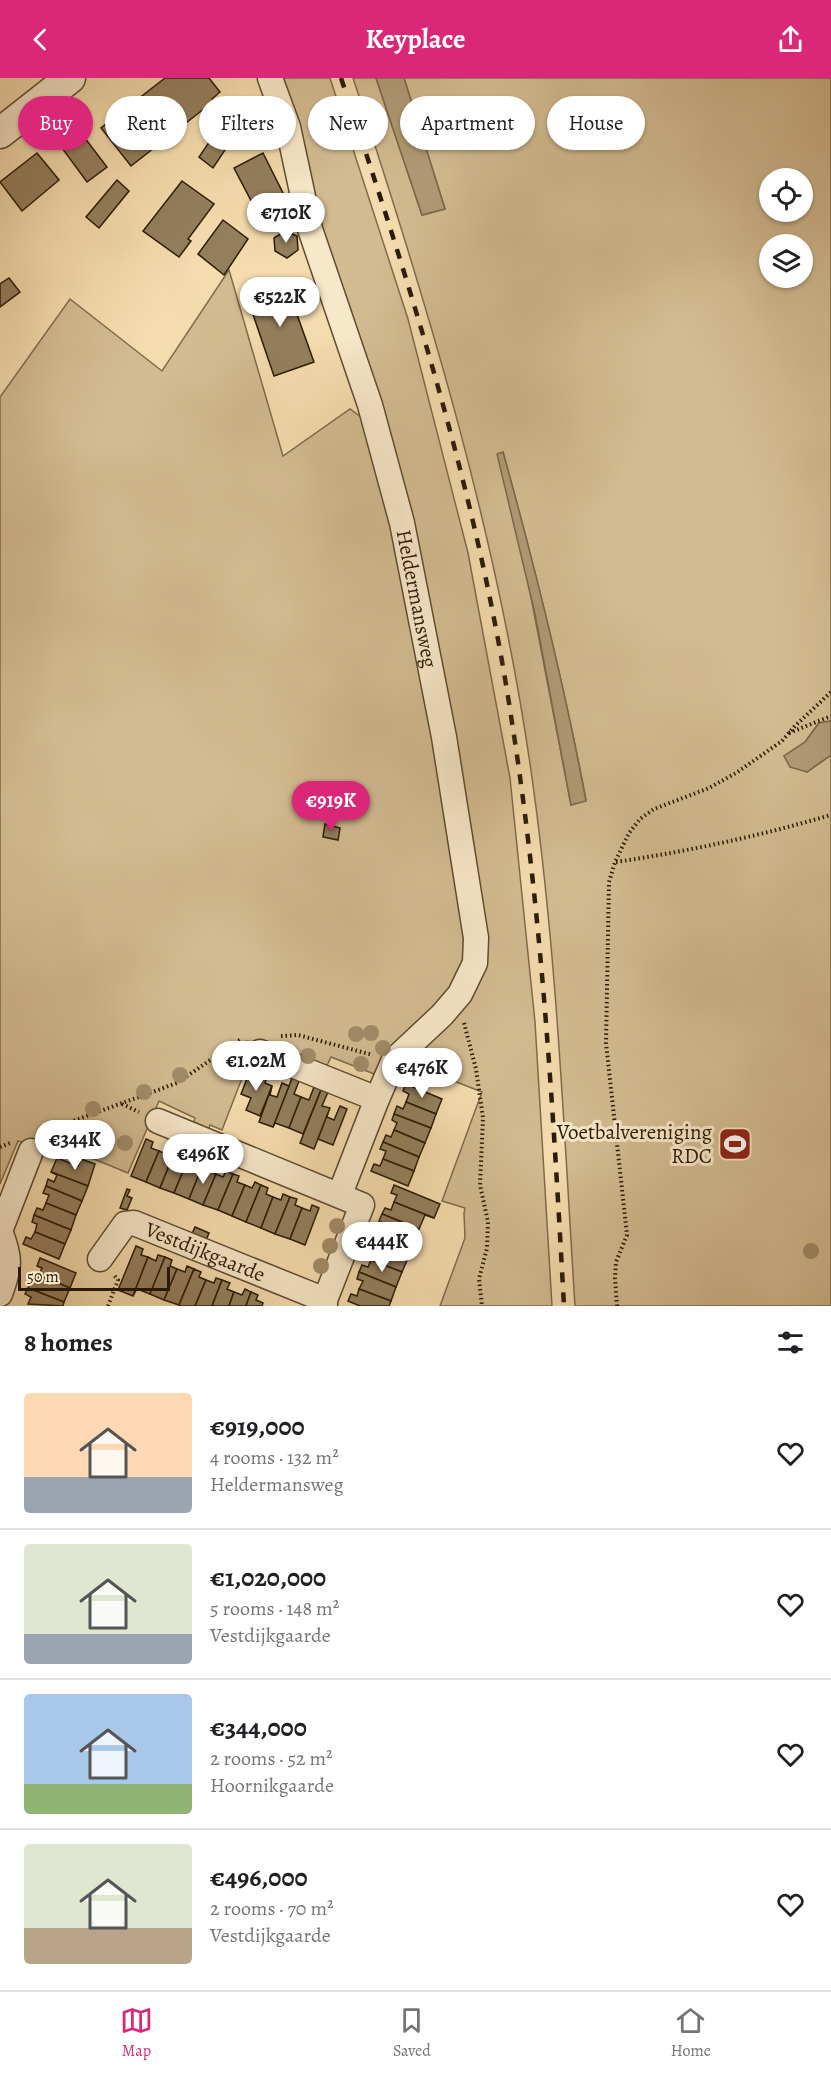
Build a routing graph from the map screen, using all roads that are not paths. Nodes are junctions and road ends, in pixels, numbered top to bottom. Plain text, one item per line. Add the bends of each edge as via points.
1 (70, 78) edge
2 (270, 78) edge
3 (0, 133) edge
4 (260, 1042) road end
5 (376, 1099) junction
6 (158, 1121) dead end
7 (25, 1143) road end
8 (340, 1194) junction
9 (0, 1231) edge
10 (100, 1259) road end
11 (0, 1294) edge
12 (325, 1303) edge

1 - 3 street
2 - 5 street, Heldermansweg via 288,127 310,229 370,405 402,522 444,737 476,938 475,963 460,994 394,1060
4 - 5 street
5 - 8 street
6 - 8 street, Vestdijkgaarde
7 - 9 street
8 - 12 street, Vestdijkgaarde via 362,1205
9 - 11 street via 9,1261
10 - 12 street, Vestdijkgaarde via 125,1224 134,1223

